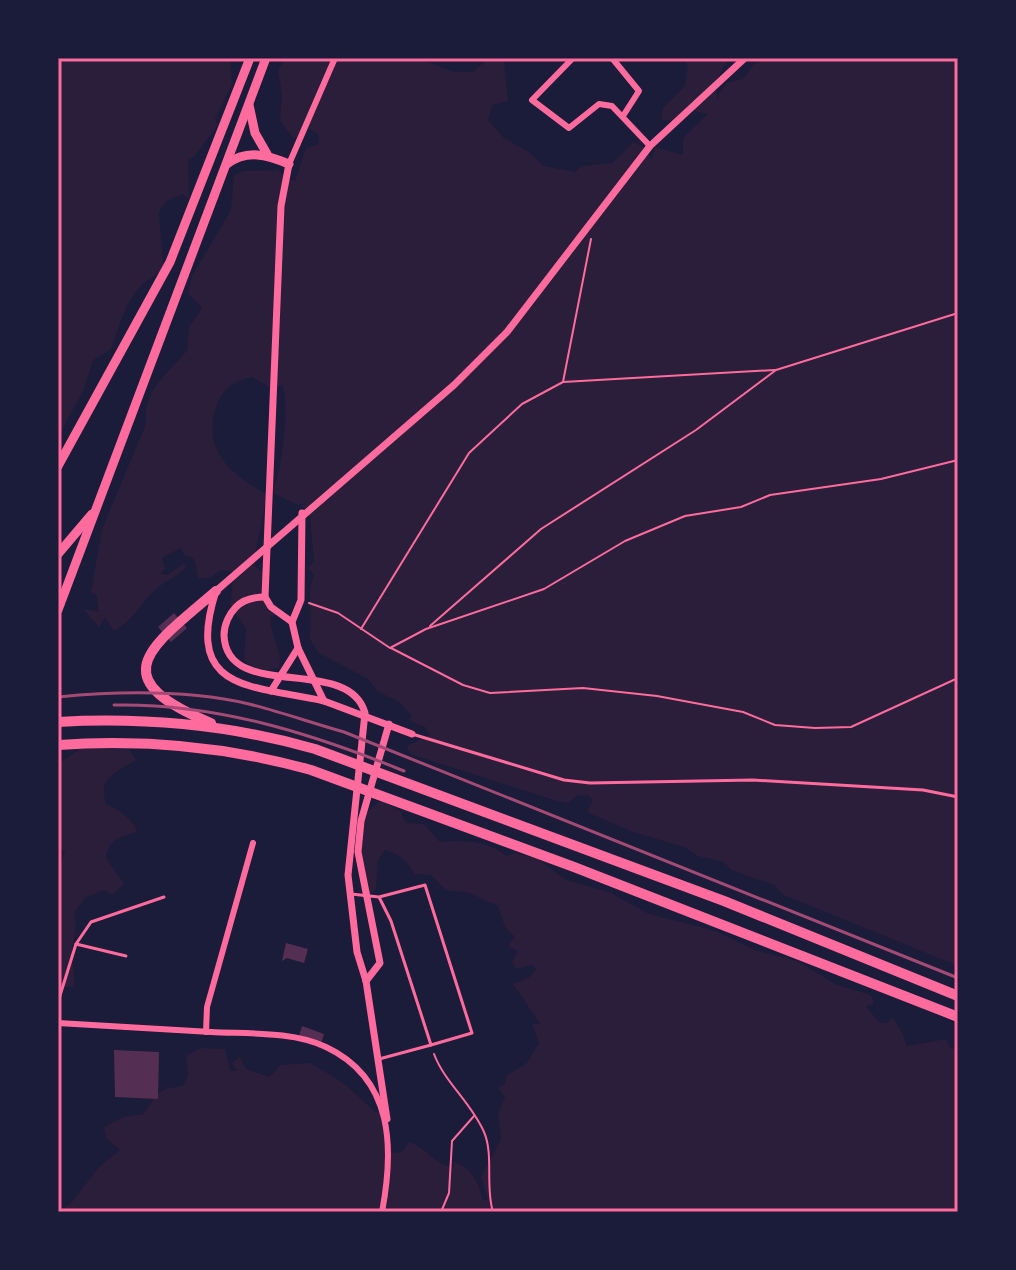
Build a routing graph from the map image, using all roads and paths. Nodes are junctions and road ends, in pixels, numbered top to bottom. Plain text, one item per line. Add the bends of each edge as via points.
1 (250, 58) edge
2 (266, 58) edge
3 (335, 58) edge
4 (573, 58) edge
5 (612, 58) edge
6 (745, 58) edge
7 (249, 102) junction
8 (623, 116) junction
9 (650, 146) junction
10 (267, 154) junction
11 (227, 164) junction
12 (289, 164) junction
13 (595, 222) junction
14 (958, 313) edge
15 (776, 370) junction
16 (563, 382) junction
17 (958, 460) edge
18 (58, 466) edge
19 (98, 506) junction
20 (302, 513) junction
21 (58, 554) edge
22 (216, 591) junction
23 (265, 597) junction
24 (301, 600) junction
25 (58, 610) edge
26 (292, 622) junction
27 (426, 629) junction
28 (360, 630) junction
29 (298, 648) junction
30 (390, 648) junction
31 (958, 678) edge
32 (271, 691) junction
33 (324, 701) junction
34 (389, 724) junction
35 (58, 725) edge
36 (228, 729) junction
37 (412, 734) joint
38 (58, 745) edge
39 (958, 797) edge
40 (253, 843) dead end
41 (351, 894) junction
42 (164, 897) dead end
43 (379, 897) junction
44 (76, 944) junction
45 (126, 956) dead end
46 (366, 981) junction
47 (958, 996) edge
48 (58, 1002) edge
49 (958, 1017) edge
50 (58, 1023) edge
51 (206, 1032) junction
52 (431, 1045) junction
53 (379, 1059) junction
54 (474, 1116) junction
55 (387, 1119) junction
56 (382, 1212) edge
57 (441, 1212) edge
58 (493, 1212) edge

1 - 18 main road via 170,262
2 - 7 main road
3 - 12 street
4 - 8 street via 532,100 569,128 599,104 612,106
5 - 8 street via 639,91
6 - 9 street
7 - 10 main road via 255,133
7 - 11 main road
8 - 9 street
9 - 13 street
10 - 11 main road via 245,155
10 - 12 main road
11 - 19 main road
12 - 23 street via 281,206
13 - 16 path
13 - 20 street via 507,332 454,385
14 - 15 path
15 - 16 path
15 - 27 path via 696,430 541,529
16 - 28 path via 522,404 469,453
17 - 27 path via 685,516 625,541 544,589
19 - 21 main road
19 - 25 main road
20 - 22 street
20 - 24 street
22 - 32 street via 205,638 213,662 232,679
22 - 36 highway via 159,641 146,668 153,690 163,700
23 - 26 street
23 - 41 street via 244,601 227,622 225,642 235,661 253,671 339,686 363,707 347,860
24 - 26 street
24 - 28 path via 338,613
26 - 29 street
27 - 30 path
28 - 30 path
29 - 32 street
29 - 33 street
30 - 31 path via 490,693 583,688 657,696 743,712 775,725 815,728 851,727
32 - 33 street
33 - 34 street
34 - 37 street
34 - 46 street via 364,810 358,852 380,963
35 - 36 highway via 161,721
36 - 47 highway via 287,741 383,774 724,901
37 - 39 lane via 564,780 753,780
38 - 49 highway via 198,747 311,770
40 - 51 street via 207,1007
41 - 43 lane
41 - 46 street
42 - 44 lane via 91,922
43 - 52 lane
43 - 52 lane via 425,885 472,1033
44 - 45 lane
44 - 48 lane
46 - 53 street
50 - 51 street
51 - 55 street via 276,1036 326,1047 364,1078
52 - 53 lane
52 - 54 path via 442,1075
53 - 55 street
54 - 57 path via 452,1141 449,1193
54 - 58 path via 485,1134
55 - 56 street via 388,1182

